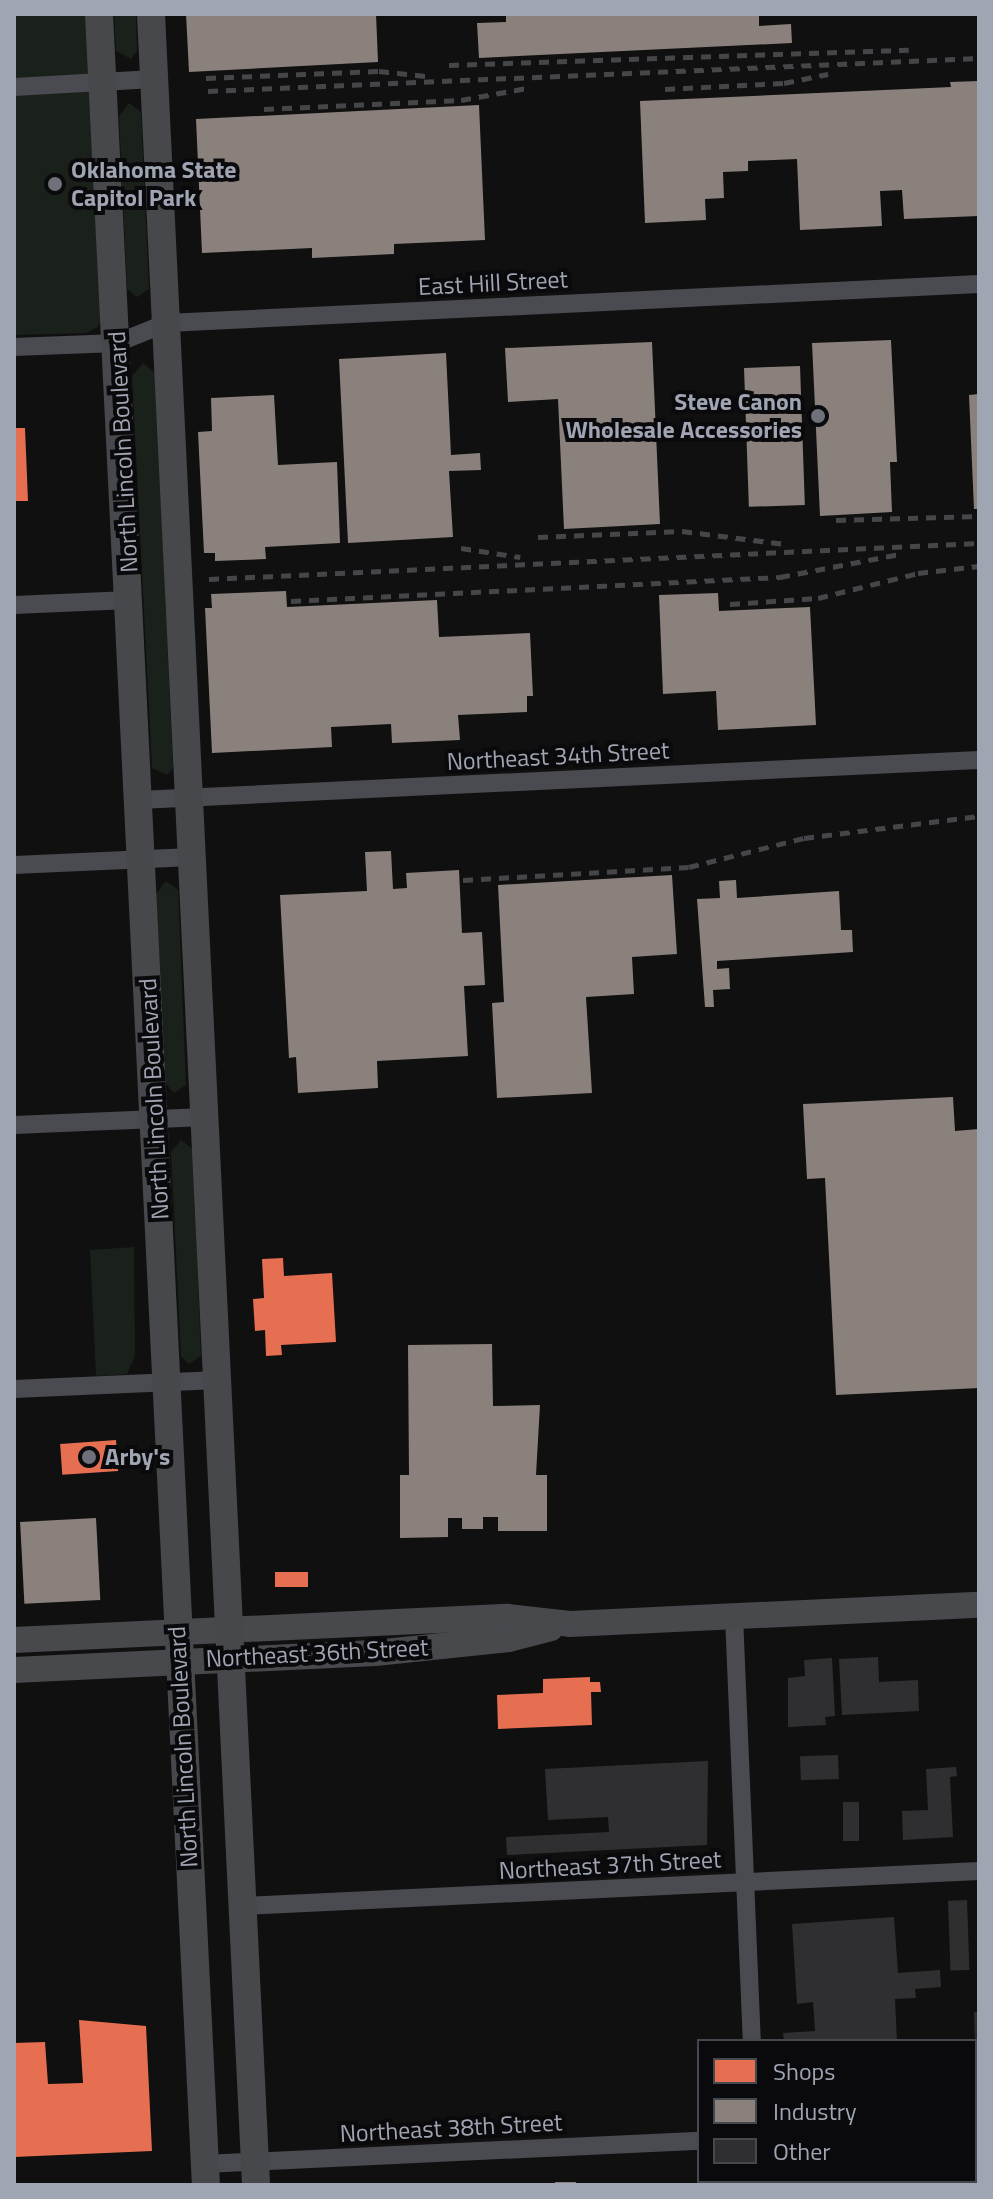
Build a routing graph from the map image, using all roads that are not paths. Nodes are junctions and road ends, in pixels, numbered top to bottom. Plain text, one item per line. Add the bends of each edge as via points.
1 (99, 14) edge
2 (151, 14) edge
3 (154, 79) junction
4 (103, 82) junction
5 (14, 87) edge
6 (979, 284) edge
7 (167, 323) junction
8 (117, 343) junction
9 (14, 347) edge
10 (130, 600) junction
11 (14, 605) edge
12 (979, 760) edge
13 (190, 798) junction
14 (139, 800) junction
15 (192, 857) junction
16 (142, 859) junction
17 (14, 865) edge
18 (205, 1117) junction
19 (155, 1118) junction
20 (14, 1125) edge
21 (218, 1380) junction
22 (167, 1382) junction
23 (14, 1389) edge
24 (979, 1605) edge
25 (734, 1616) junction
26 (570, 1624) junction
27 (177, 1630) junction
28 (230, 1630) junction
29 (14, 1640) edge
30 (232, 1659) junction
31 (179, 1661) junction
32 (14, 1670) edge
33 (979, 1871) edge
34 (748, 1882) junction
35 (243, 1906) junction
36 (752, 2039) edge
37 (697, 2141) edge
38 (255, 2174) edge
39 (205, 2175) edge

1 - 4 main road, North Lincoln Boulevard
2 - 3 main road, North Lincoln Boulevard
3 - 4 street
3 - 7 main road, North Lincoln Boulevard
4 - 5 street
4 - 8 main road, North Lincoln Boulevard
6 - 7 street, East Hill Street
7 - 8 street, East Hill Street
7 - 13 main road, North Lincoln Boulevard
8 - 9 street, East Hill Street
8 - 10 main road, North Lincoln Boulevard
10 - 11 street
10 - 14 main road, North Lincoln Boulevard
12 - 13 street, Northeast 34th Street
13 - 14 street, Northeast 34th Street
13 - 15 main road, North Lincoln Boulevard
14 - 16 main road, North Lincoln Boulevard
15 - 16 street
15 - 18 main road, North Lincoln Boulevard
16 - 17 street
16 - 19 main road, North Lincoln Boulevard
18 - 19 street
18 - 21 main road, North Lincoln Boulevard
19 - 20 street
19 - 22 main road, North Lincoln Boulevard
21 - 22 street
21 - 28 main road, North Lincoln Boulevard
22 - 23 street
22 - 27 main road, North Lincoln Boulevard
24 - 25 main road, Northeast 36th Street
25 - 26 main road, Northeast 36th Street
25 - 34 street
26 - 28 main road, Northeast 36th Street via 507,1617
26 - 30 main road, Northeast 36th Street via 509,1639 407,1650
27 - 28 main road, Northeast 36th Street
27 - 29 main road, Northeast 36th Street
27 - 31 main road, North Lincoln Boulevard
28 - 30 main road, North Lincoln Boulevard
30 - 31 main road, Northeast 36th Street
30 - 35 main road, North Lincoln Boulevard
31 - 32 main road, Northeast 36th Street
31 - 39 main road, North Lincoln Boulevard
33 - 34 street, Northeast 37th Street
34 - 35 street, Northeast 37th Street
34 - 36 street
35 - 38 main road, North Lincoln Boulevard
37 - 38 street, Northeast 38th Street
38 - 39 street, Northeast 38th Street

